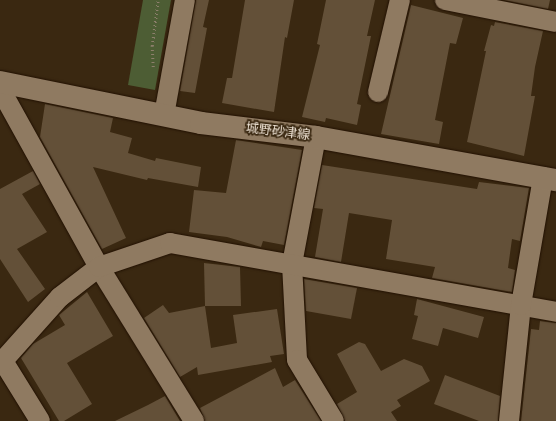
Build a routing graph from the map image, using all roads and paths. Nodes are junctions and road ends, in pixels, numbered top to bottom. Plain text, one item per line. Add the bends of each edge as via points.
1 (158, 0) edge
2 (184, 0) edge
3 (400, 0) edge
4 (445, 0) edge
5 (556, 22) edge
6 (154, 71) dead end
7 (0, 82) edge
8 (378, 92) dead end
9 (164, 115) junction
10 (316, 137) junction
11 (550, 178) edge
12 (292, 264) junction
13 (99, 267) junction
14 (521, 305) junction
15 (556, 312) edge
16 (2, 363) edge
17 (40, 421) edge
18 (194, 421) edge
19 (334, 421) edge
20 (509, 421) edge

1 - 6 path via 152,46
2 - 9 street
3 - 8 street
4 - 5 street
7 - 9 main road, 城野砂津線
7 - 13 street via 3,94
9 - 10 main road, 城野砂津線 via 201,123
10 - 11 main road, 城野砂津線
10 - 12 street
11 - 14 street
12 - 13 street via 170,243
12 - 14 street
12 - 19 street via 297,360
13 - 16 street via 60,297
13 - 18 street
14 - 15 street
14 - 20 street
16 - 17 street

